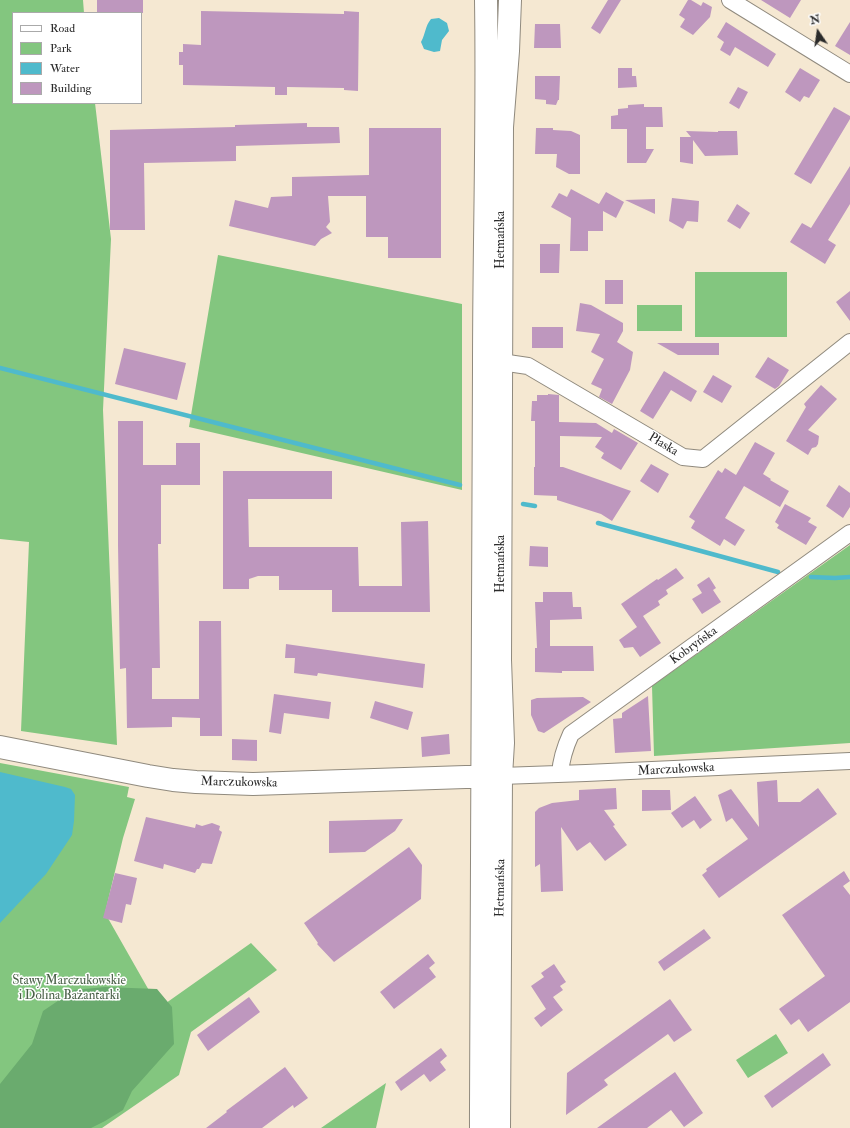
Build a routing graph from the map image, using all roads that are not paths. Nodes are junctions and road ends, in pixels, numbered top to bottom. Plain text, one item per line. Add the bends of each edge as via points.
1 (486, 0) edge
2 (510, 0) edge
3 (730, 0) edge
4 (850, 74) edge
5 (850, 342) edge
6 (501, 362) junction
7 (850, 533) edge
8 (491, 695) junction
9 (0, 747) edge
10 (850, 761) edge
11 (560, 774) junction
12 (491, 777) junction
13 (491, 856) junction
14 (481, 1128) edge
15 (499, 1128) edge

1 - 8 main road, Hetmańska via 484,514
2 - 6 main road, Hetmańska via 502,127
3 - 4 street
5 - 6 street, Płaska via 704,459 683,457 528,366
6 - 8 main road, Hetmańska
7 - 11 street, Kobryńska via 571,734 561,760
8 - 12 main road, Hetmańska via 503,743
9 - 12 main road, Marczukowska via 148,776 196,782 253,784
10 - 11 street, Marczukowska
11 - 12 street, Marczukowska
12 - 13 main road, Hetmańska
13 - 14 main road, Hetmańska via 480,980
13 - 15 main road, Hetmańska

